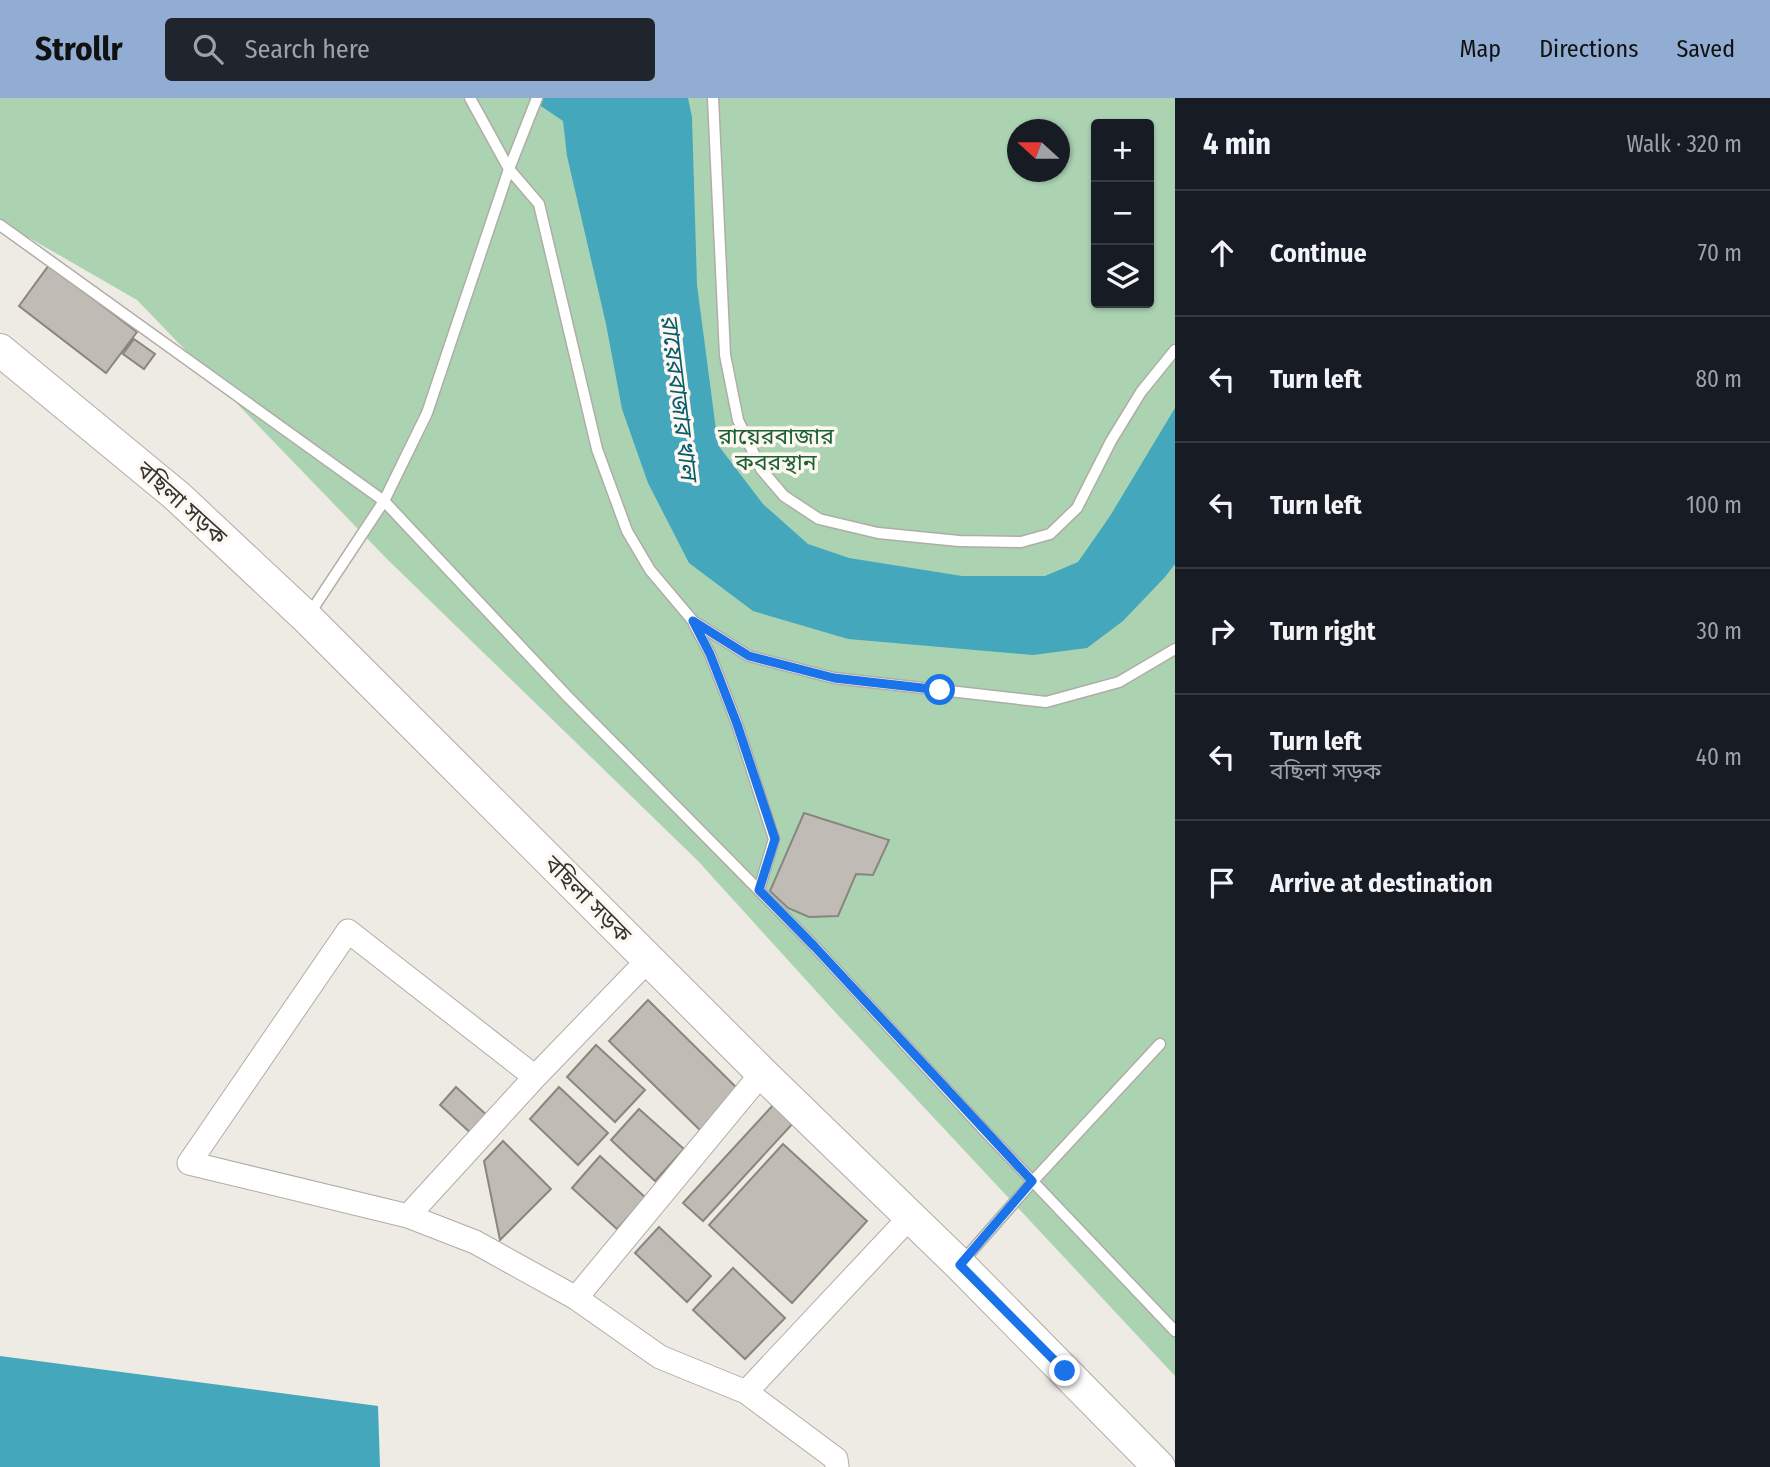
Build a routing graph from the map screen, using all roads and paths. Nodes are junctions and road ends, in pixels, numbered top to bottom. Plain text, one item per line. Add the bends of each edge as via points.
1 (470, 98) edge
2 (537, 98) edge
3 (713, 98) edge
4 (509, 169) junction
5 (0, 225) edge
6 (0, 350) edge
7 (1175, 350) edge
8 (384, 501) junction
9 (306, 617) junction
10 (693, 621) junction
11 (1175, 649) edge
12 (759, 890) junction
13 (649, 960) junction
14 (1160, 1044) dead end
15 (762, 1073) junction
16 (535, 1077) junction
17 (1032, 1181) junction
18 (408, 1216) junction
19 (909, 1218) junction
20 (960, 1265) junction
21 (576, 1298) junction
22 (1175, 1331) edge
23 (746, 1392) junction
24 (1157, 1466) edge
25 (837, 1467) edge

1 - 4 lane
2 - 4 lane
3 - 7 lane via 725,355 738,420 761,469 784,496 819,519 878,533 959,541 1021,542 1050,534 1077,508 1141,392
4 - 8 lane via 427,413
4 - 10 lane via 539,204 597,449 627,531 650,570
5 - 8 lane
6 - 9 main road, বছিলা সড়ক via 177,496
8 - 9 lane
8 - 12 lane via 568,697
9 - 13 main road, বছিলা সড়ক
10 - 11 lane via 749,656 834,678 1046,702 1119,682
10 - 12 lane via 733,712 775,839
12 - 17 lane
13 - 15 main road, বছিলা সড়ক
13 - 16 street
14 - 17 lane
15 - 19 main road, বছিলা সড়ক
15 - 21 street
16 - 18 street
16 - 18 street via 348,931 189,1163
17 - 20 lane
17 - 22 lane
18 - 21 street via 475,1242
19 - 20 main road, বছিলা সড়ক
19 - 23 street
20 - 24 main road, বছিলা সড়ক
21 - 23 street via 660,1357
23 - 25 street via 836,1458

